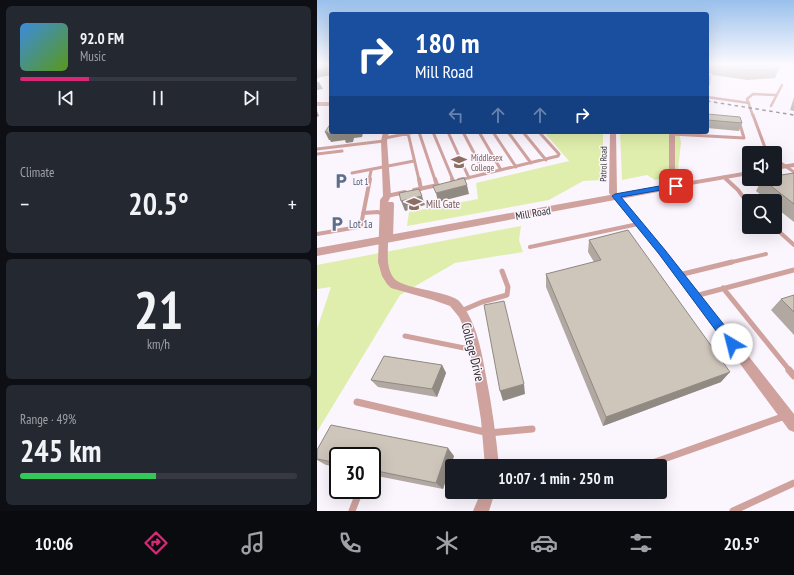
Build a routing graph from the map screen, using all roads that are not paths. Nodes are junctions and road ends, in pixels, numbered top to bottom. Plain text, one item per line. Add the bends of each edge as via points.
1 (780, 89) edge
2 (776, 95) junction
3 (709, 97) edge
4 (749, 103) junction
5 (317, 104) edge
6 (329, 104) edge
7 (771, 106) dead end
8 (733, 119) edge
9 (402, 134) edge
10 (408, 134) edge
11 (420, 134) edge
12 (434, 134) edge
13 (449, 134) edge
14 (464, 134) edge
15 (480, 134) edge
16 (494, 134) edge
17 (509, 134) edge
18 (525, 134) edge
19 (541, 134) edge
20 (613, 134) edge
21 (672, 134) edge
22 (686, 134) edge
23 (385, 137) edge
24 (764, 146) edge
25 (317, 149) edge
26 (342, 151) dead end
27 (317, 154) edge
28 (546, 160) junction
29 (414, 161) junction
30 (782, 163) edge
31 (531, 164) junction
32 (794, 165) edge
33 (786, 166) junction
34 (516, 167) junction
35 (782, 167) edge
36 (386, 168) junction
37 (501, 170) junction
38 (371, 171) junction
39 (794, 172) edge
40 (352, 173) dead end
41 (485, 174) junction
42 (742, 174) edge
43 (724, 177) junction
44 (469, 178) junction
45 (453, 181) junction
46 (448, 183) edge
47 (442, 184) edge
48 (437, 185) junction
49 (676, 186) junction
50 (421, 189) junction
51 (742, 195) edge
52 (387, 196) junction
53 (615, 196) junction
54 (386, 209) junction
55 (363, 213) junction
56 (638, 224) junction
57 (317, 234) edge
58 (782, 234) edge
59 (386, 240) junction
60 (794, 245) edge
61 (530, 247) dead end
62 (317, 252) edge
63 (766, 254) dead end
64 (794, 270) edge
65 (502, 271) dead end
66 (679, 275) junction
67 (723, 288) junction
68 (695, 296) junction
69 (461, 311) junction
70 (405, 336) dead end
71 (476, 351) junction
72 (794, 376) edge
73 (357, 402) dead end
74 (786, 415) junction
75 (794, 426) edge
76 (532, 429) dead end
77 (489, 433) junction
78 (491, 459) edge
79 (663, 459) edge
80 (794, 483) edge
81 (357, 499) edge
82 (485, 499) edge
83 (352, 511) edge
84 (481, 511) edge
85 (733, 511) edge

1 - 2 lane
2 - 4 lane via 753,94 748,97
2 - 7 lane
3 - 4 lane
4 - 24 lane
5 - 6 street
8 - 22 lane via 739,120 744,138
9 - 23 lane
10 - 29 lane
11 - 48 lane
12 - 45 lane
13 - 44 lane
14 - 41 lane
15 - 37 lane
16 - 34 lane
17 - 31 lane
18 - 28 lane
19 - 28 lane via 559,154
20 - 53 street, Patrol Road via 612,188
21 - 49 street via 672,176
23 - 25 lane
23 - 36 street, College Drive
26 - 27 lane
28 - 31 lane
29 - 36 lane
29 - 50 lane
30 - 33 lane
31 - 34 lane
32 - 33 street
33 - 35 street
33 - 39 lane
34 - 37 lane
36 - 38 lane
36 - 52 street, College Drive
37 - 41 lane
38 - 40 lane
38 - 55 lane
41 - 44 lane
42 - 43 street, Mill Road
43 - 49 street, Mill Road
43 - 51 lane
44 - 45 lane
45 - 46 lane
47 - 48 lane
48 - 50 lane
49 - 53 street, Mill Road
50 - 52 lane
52 - 54 street, College Drive via 384,200
53 - 56 street
53 - 59 street, Mill Road
54 - 55 lane
54 - 59 street, College Drive
55 - 57 lane via 361,225 358,227
56 - 61 lane
56 - 66 street
58 - 60 lane
59 - 62 street, Mill Road
59 - 69 street, College Drive via 383,262 387,276 394,285 454,303
63 - 66 lane
64 - 67 lane
65 - 69 lane via 508,287 507,295
66 - 68 street
67 - 68 lane
67 - 72 lane
68 - 74 street
69 - 71 street, College Drive
70 - 71 lane
71 - 77 street, College Drive
73 - 77 lane
74 - 75 street
74 - 79 lane
76 - 77 lane
77 - 78 street, College Drive
80 - 85 lane
81 - 83 lane
82 - 84 street

